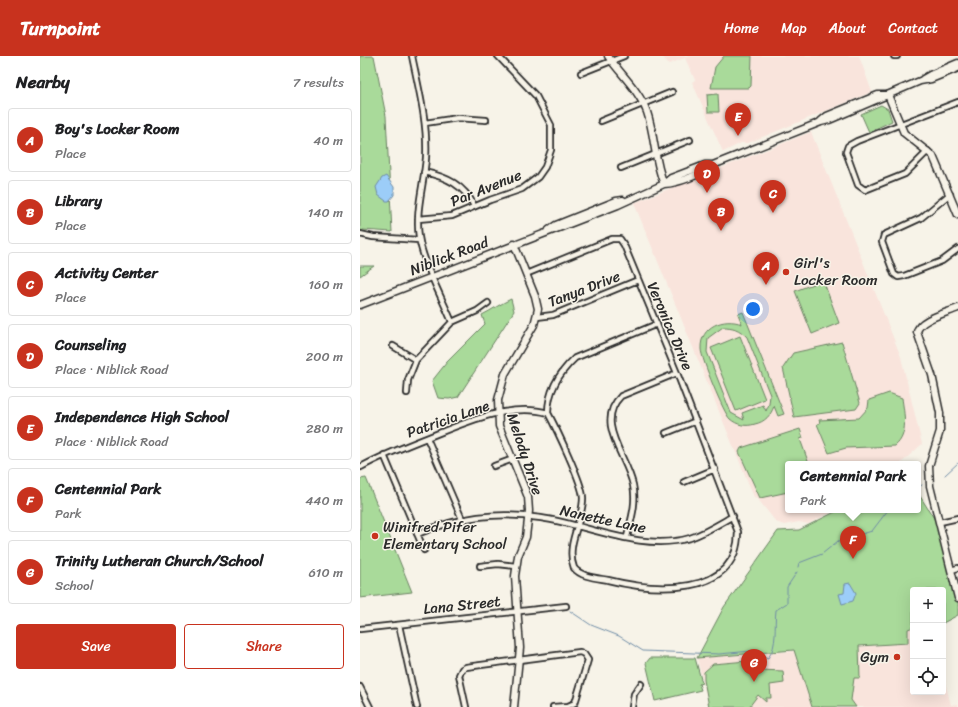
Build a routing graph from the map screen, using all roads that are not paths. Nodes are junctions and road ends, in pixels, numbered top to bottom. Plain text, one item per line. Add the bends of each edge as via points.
1 (412, 56) edge
2 (498, 56) edge
3 (624, 56) edge
4 (610, 59) edge
5 (958, 63) edge
6 (958, 68) edge
7 (581, 73) dead end
8 (920, 81) junction
9 (672, 92) dead end
10 (888, 95) junction
11 (958, 102) edge
12 (644, 104) junction
13 (486, 120) dead end
14 (601, 121) dead end
15 (425, 122) junction
16 (900, 125) junction
17 (690, 140) dead end
18 (928, 151) junction
19 (655, 154) junction
20 (621, 168) dead end
21 (424, 172) junction
22 (664, 184) junction
23 (950, 194) junction
24 (474, 206) junction
25 (958, 215) edge
26 (418, 219) junction
27 (360, 234) edge
28 (419, 240) junction
29 (514, 244) junction
30 (958, 249) edge
31 (526, 274) junction
32 (432, 276) junction
33 (638, 280) junction
34 (488, 303) dead end
35 (360, 305) edge
36 (958, 308) edge
37 (537, 317) junction
38 (452, 322) junction
39 (657, 324) junction
40 (393, 346) dead end
41 (416, 360) junction
42 (677, 373) junction
43 (407, 393) dead end
44 (497, 413) junction
45 (548, 413) junction
46 (696, 421) junction
47 (666, 433) dead end
48 (427, 438) junction
49 (384, 455) junction
50 (513, 459) junction
51 (494, 466) dead end
52 (361, 467) dead end
53 (715, 469) junction
54 (684, 482) dead end
55 (733, 516) junction
56 (529, 517) junction
57 (958, 518) edge
58 (462, 519) junction
59 (940, 522) junction
60 (577, 526) junction
61 (417, 534) junction
62 (627, 537) junction
63 (424, 550) dead end
64 (480, 566) dead end
65 (516, 566) junction
66 (958, 568) edge
67 (951, 570) junction
68 (958, 598) edge
69 (566, 606) dead end
70 (518, 611) junction
71 (399, 624) junction
72 (360, 629) edge
73 (520, 659) junction
74 (641, 684) dead end
75 (360, 686) edge
76 (370, 707) edge
77 (417, 707) edge
78 (466, 707) edge
79 (514, 707) edge
80 (553, 707) edge
81 (632, 707) edge

1 - 15 street
2 - 24 street, Par Avenue via 530,88 542,106 551,125 551,150 545,167 531,184
3 - 4 street
4 - 7 street
4 - 12 street via 639,94
5 - 8 street, Niblick Road via 930,74
6 - 8 street, Niblick Road
8 - 10 street, Niblick Road
9 - 12 street
10 - 16 street
10 - 22 street, Niblick Road via 878,95 827,116 820,122 713,165 707,170
11 - 16 street
12 - 14 street
12 - 19 street via 651,124
13 - 15 street via 458,118
15 - 21 street
16 - 18 street via 910,139
16 - 18 street via 848,146 846,152 858,185 870,190 905,174
17 - 19 street
18 - 23 street via 937,163
19 - 20 street
19 - 22 street via 658,171
21 - 24 street via 452,181 467,194
21 - 26 street
22 - 29 street, Niblick Road via 557,229
23 - 25 street
23 - 30 street via 921,218 884,234 882,242 894,274 898,277 942,261
24 - 26 street, Par Avenue via 452,216
26 - 28 street
27 - 28 street
28 - 32 street
29 - 31 street
29 - 32 street, Niblick Road
31 - 33 street, Veronica Drive via 616,238 622,241
31 - 37 street via 535,296
32 - 35 street, Niblick Road
32 - 38 street
33 - 37 street, Tanya Drive via 553,315
33 - 39 street, Veronica Drive
34 - 38 street via 477,312
36 - 59 street via 924,322 918,327 917,332 932,375 940,413 940,431 931,455 928,474
37 - 44 street, Melody Drive via 505,374 500,388
38 - 41 street
39 - 42 street, Veronica Drive
39 - 45 street via 575,358 554,386 548,402
40 - 41 street
41 - 43 street via 408,380
42 - 46 street, Veronica Drive
42 - 62 street via 621,396 615,402 609,416 612,431 634,486 634,508
44 - 45 street, Patricia Lane
44 - 48 street, Patricia Lane via 481,416
44 - 50 street, Melody Drive via 499,426
45 - 60 street, Veronica Drive via 582,491 583,502
46 - 47 street
46 - 53 street, Veronica Drive
48 - 49 street, Patricia Lane
48 - 58 street
49 - 52 street, Patricia Lane
49 - 61 street
50 - 51 street
50 - 56 street, Melody Drive via 528,497
53 - 54 street
53 - 55 street, Veronica Drive
55 - 60 street, Veronica Drive via 738,532 737,543 734,556 725,569 701,582 674,587 657,588 625,584 577,572 572,564
55 - 62 street, Nanette Lane via 700,534 682,540 659,542
56 - 58 street, Nanette Lane via 493,515
56 - 60 street, Nanette Lane
56 - 65 street, Melody Drive via 526,537
57 - 59 street
58 - 61 street, Nanette Lane
59 - 67 street
60 - 62 street, Nanette Lane
61 - 63 street
64 - 65 street
65 - 70 street, Melody Drive
66 - 67 street
67 - 68 street
69 - 70 street, Lana Street
70 - 71 street, Lana Street
70 - 73 street, Melody Drive
71 - 72 street, Lana Street
71 - 77 street
73 - 78 street via 462,669 459,679
73 - 79 street, Melody Drive
73 - 80 street via 580,652 587,657 577,699 572,704
74 - 81 street via 634,694
75 - 76 street

